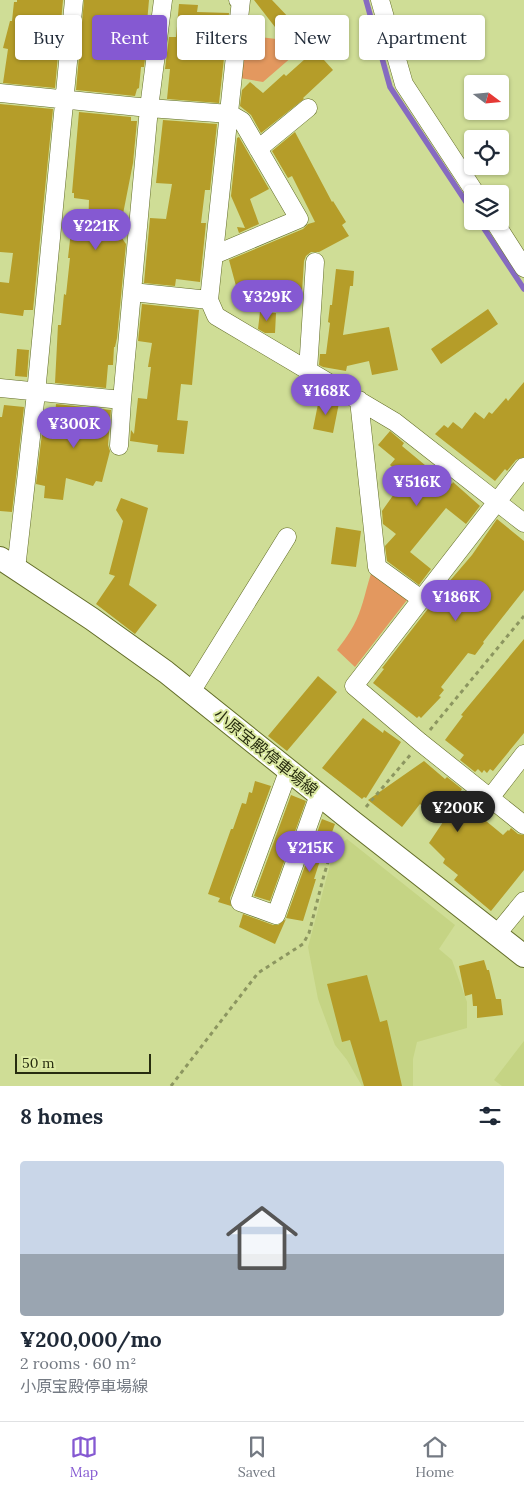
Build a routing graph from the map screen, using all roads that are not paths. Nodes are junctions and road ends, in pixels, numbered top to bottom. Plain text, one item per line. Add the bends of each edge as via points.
1 (74, 0) edge
2 (163, 0) edge
3 (238, 0) edge
4 (380, 0) edge
5 (0, 93) edge
6 (65, 99) junction
7 (150, 108) junction
8 (308, 108) dead end
9 (230, 114) junction
10 (258, 149) junction
11 (470, 185) edge
12 (500, 230) edge
13 (214, 255) junction
14 (315, 262) dead end
15 (524, 268) edge
16 (132, 292) junction
17 (209, 300) junction
18 (308, 370) junction
19 (0, 388) edge
20 (36, 392) junction
21 (122, 400) junction
22 (360, 400) junction
23 (119, 446) dead end
24 (524, 467) edge
25 (497, 501) junction
26 (524, 523) edge
27 (287, 537) dead end
28 (8, 563) edge
29 (421, 598) junction
30 (191, 692) junction
31 (524, 754) edge
32 (289, 769) junction
33 (320, 795) junction
34 (490, 798) junction
35 (524, 825) edge
36 (524, 901) edge
37 (497, 934) junction
38 (524, 956) edge

1 - 6 street
2 - 7 street
3 - 9 street via 241,0
4 - 11 street via 404,84
5 - 6 street
6 - 7 street
6 - 20 street
7 - 9 street
7 - 16 street
8 - 10 street
9 - 10 street via 242,121
9 - 13 street
10 - 13 street via 298,219
12 - 15 street
13 - 17 street
14 - 18 street
16 - 17 street
16 - 21 street
17 - 18 street via 216,316
18 - 22 street
19 - 20 street
20 - 21 street
20 - 28 street
21 - 23 street
22 - 25 street via 395,422
22 - 29 street via 377,567
24 - 25 street
25 - 26 street
25 - 29 street
27 - 30 street
28 - 30 main road, 小原宝殿停車場線 via 92,619
29 - 34 street via 354,686
30 - 32 main road, 小原宝殿停車場線
31 - 34 street
32 - 33 main road, 小原宝殿停車場線
32 - 33 street via 240,902 276,915
33 - 37 main road, 小原宝殿停車場線
34 - 35 street
36 - 37 street
37 - 38 main road, 小原宝殿停車場線

